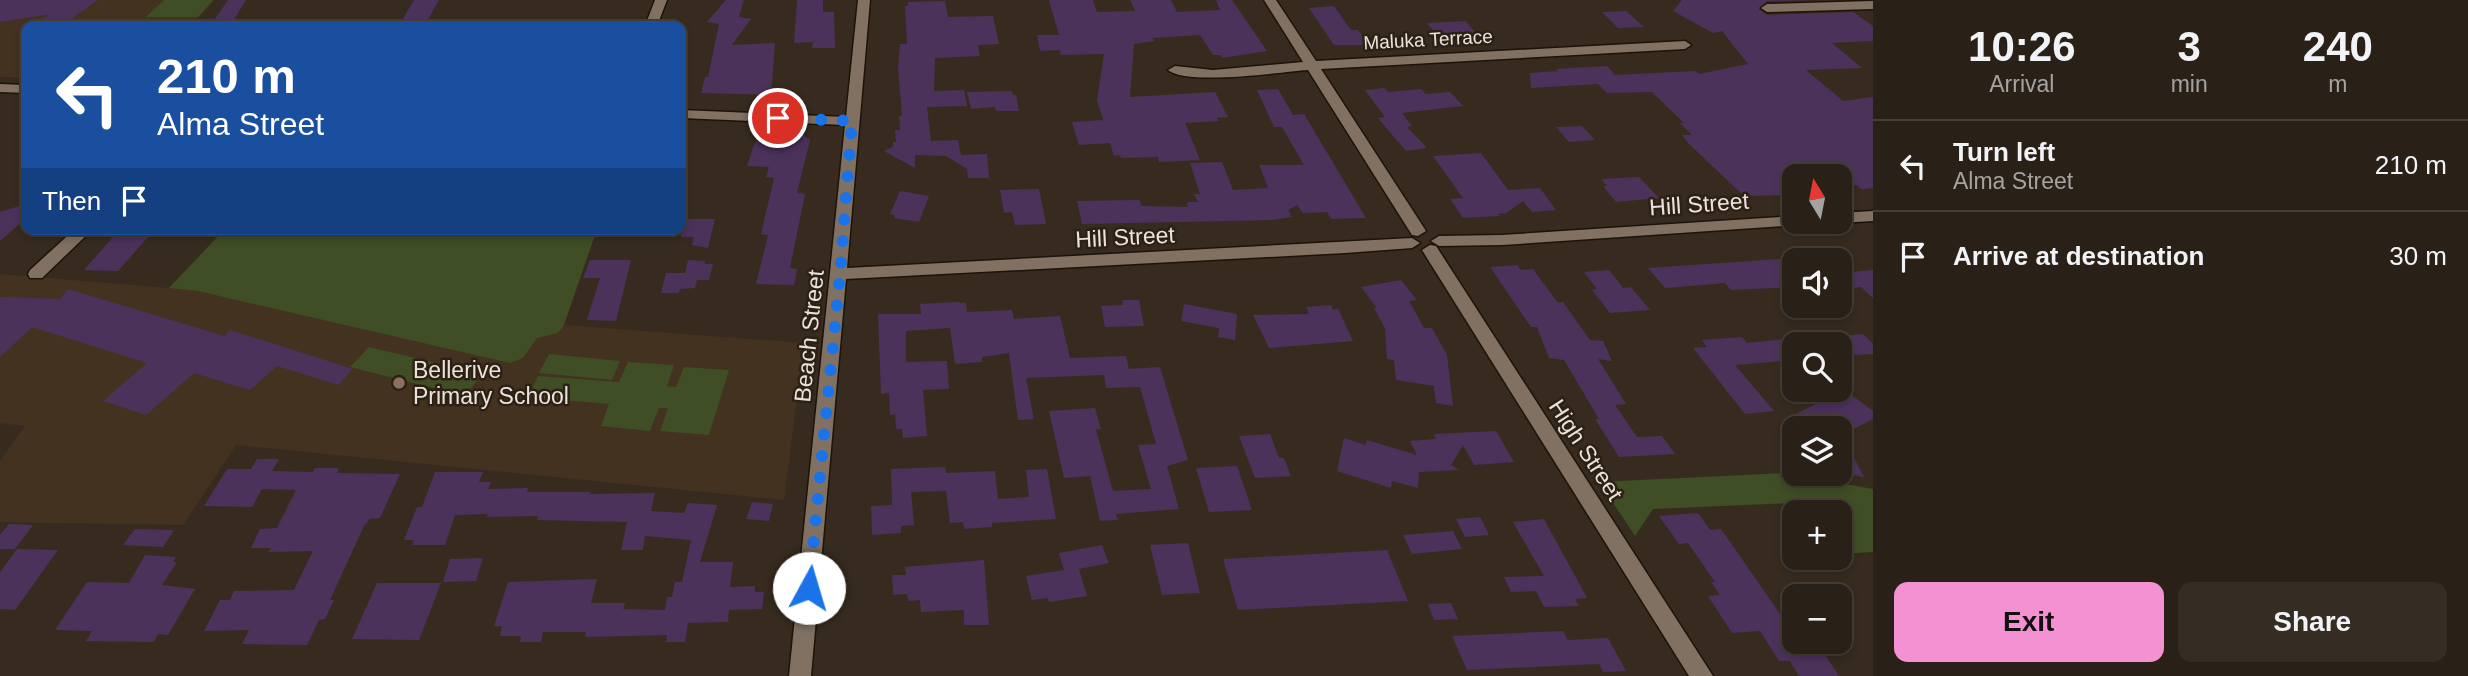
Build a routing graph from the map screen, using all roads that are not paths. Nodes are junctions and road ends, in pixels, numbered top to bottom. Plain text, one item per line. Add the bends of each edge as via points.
1 (661, 0) edge
2 (864, 0) edge
3 (1270, 0) edge
4 (1873, 5) edge
5 (1767, 8) dead end
6 (653, 21) edge
7 (1685, 45) dead end
8 (1312, 67) junction
9 (1175, 70) dead end
10 (0, 88) edge
11 (21, 89) edge
12 (686, 114) edge
13 (852, 121) junction
14 (1873, 216) edge
15 (1852, 217) edge
16 (1782, 222) edge
17 (78, 235) edge
18 (1425, 241) junction
19 (36, 274) dead end
20 (840, 274) junction
21 (800, 676) edge
22 (1702, 676) edge

1 - 6 street
2 - 13 street, Beach Street
3 - 8 street, High Street
4 - 5 street
7 - 8 street, Maluka Terrace
8 - 9 street, Maluka Terrace via 1213,74
8 - 18 street, High Street
10 - 11 street
12 - 13 street
13 - 20 street, Beach Street
14 - 15 street
16 - 18 street, Hill Street
17 - 19 street
18 - 20 street, Hill Street
18 - 22 street, High Street
20 - 21 street, Beach Street

